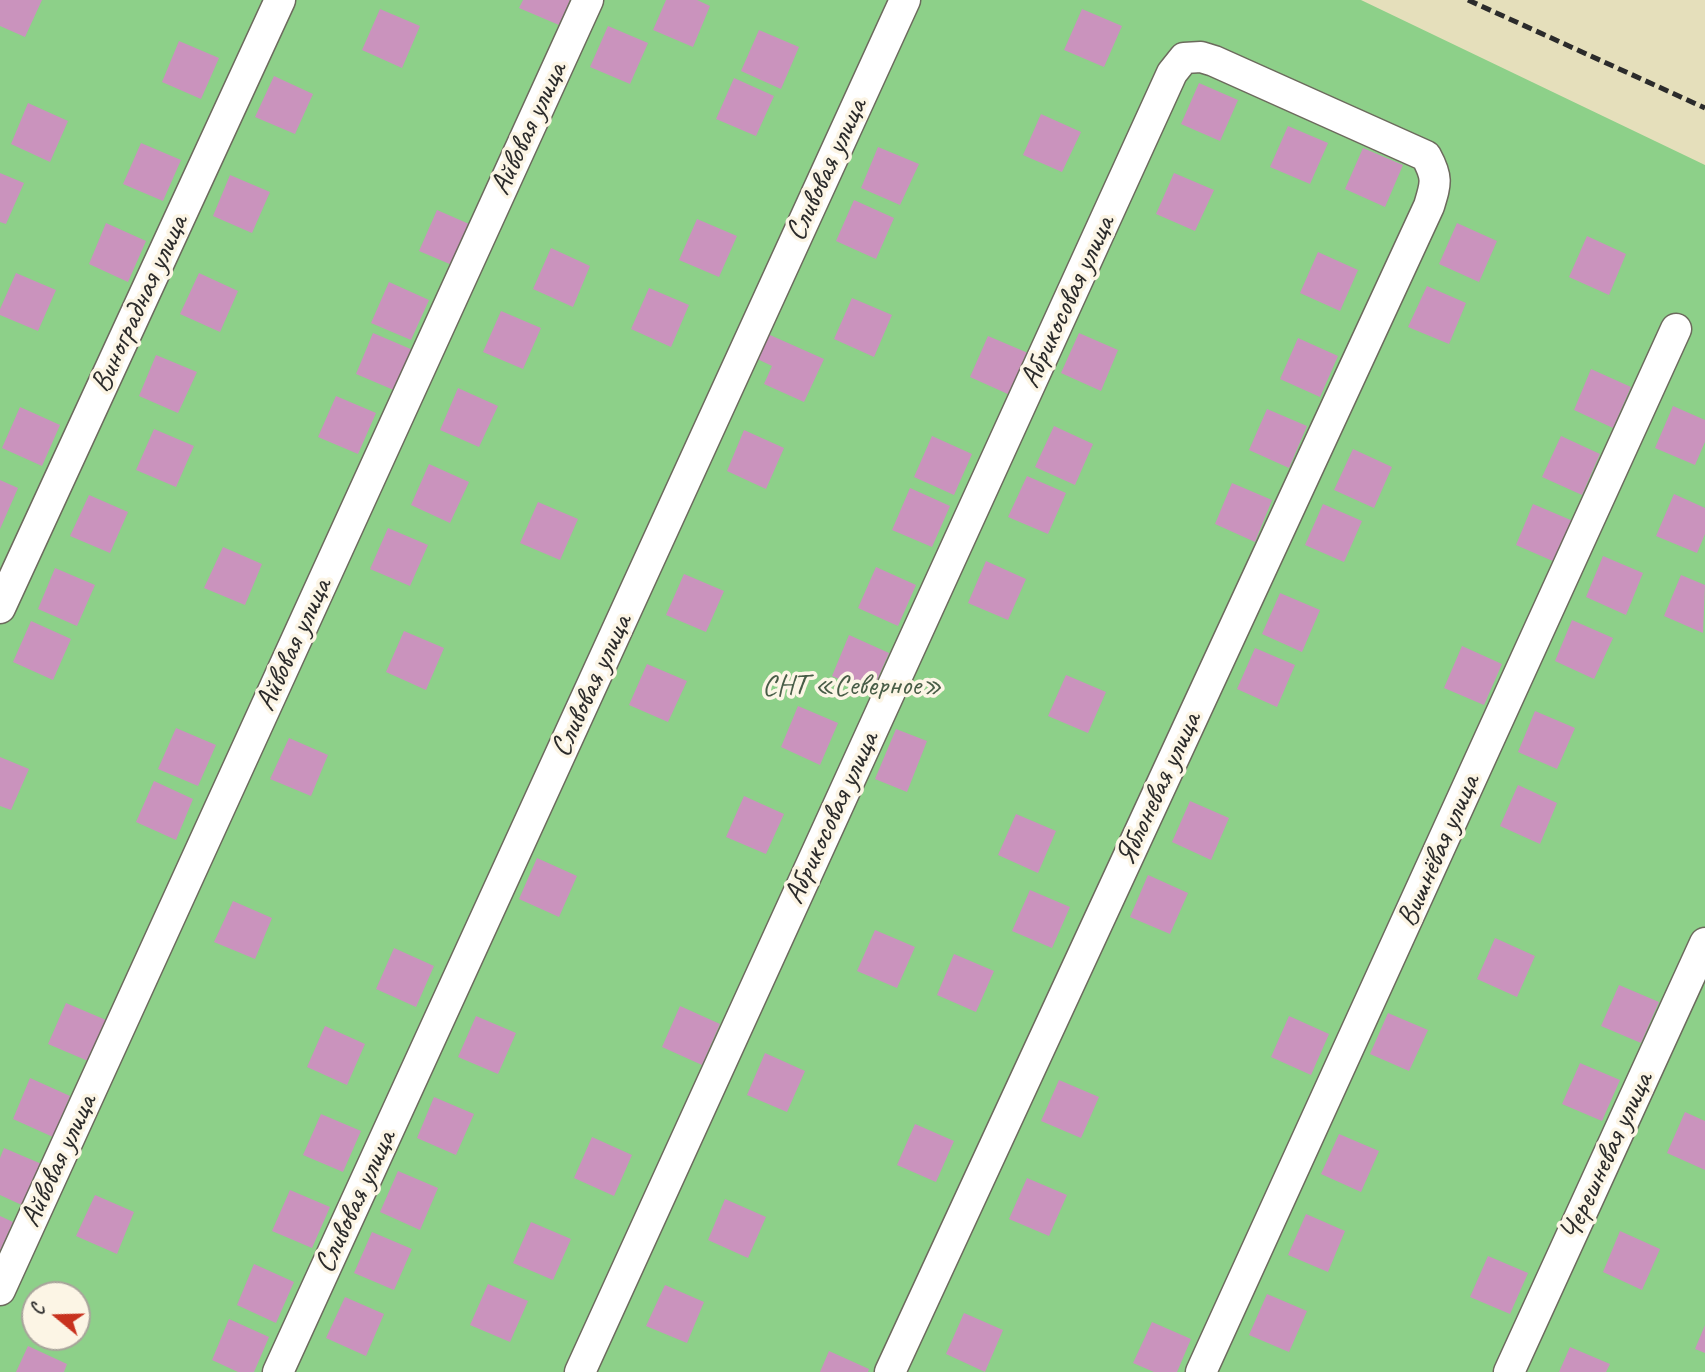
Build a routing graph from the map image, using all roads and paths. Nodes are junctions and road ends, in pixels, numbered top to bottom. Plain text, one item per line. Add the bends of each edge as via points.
1 (280, 0) edge
2 (588, 0) edge
3 (905, 0) edge
4 (1172, 73) joint
5 (1676, 329) dead end
6 (0, 608) edge
7 (1705, 943) edge
8 (0, 1290) edge
9 (278, 1372) edge
10 (580, 1372) edge
11 (890, 1372) edge
12 (1201, 1372) edge
13 (1509, 1372) edge

1 - 6 street, Виноградная улица
2 - 8 street, Айвовая улица
3 - 9 street, Сливовая улица
4 - 10 street, Абрикосовая улица
4 - 11 street, Яблоневая улица via 1184,58 1214,61 1426,156 1436,174 1429,206
5 - 12 street, Вишнёвая улица
7 - 13 street, Черешневая улица

